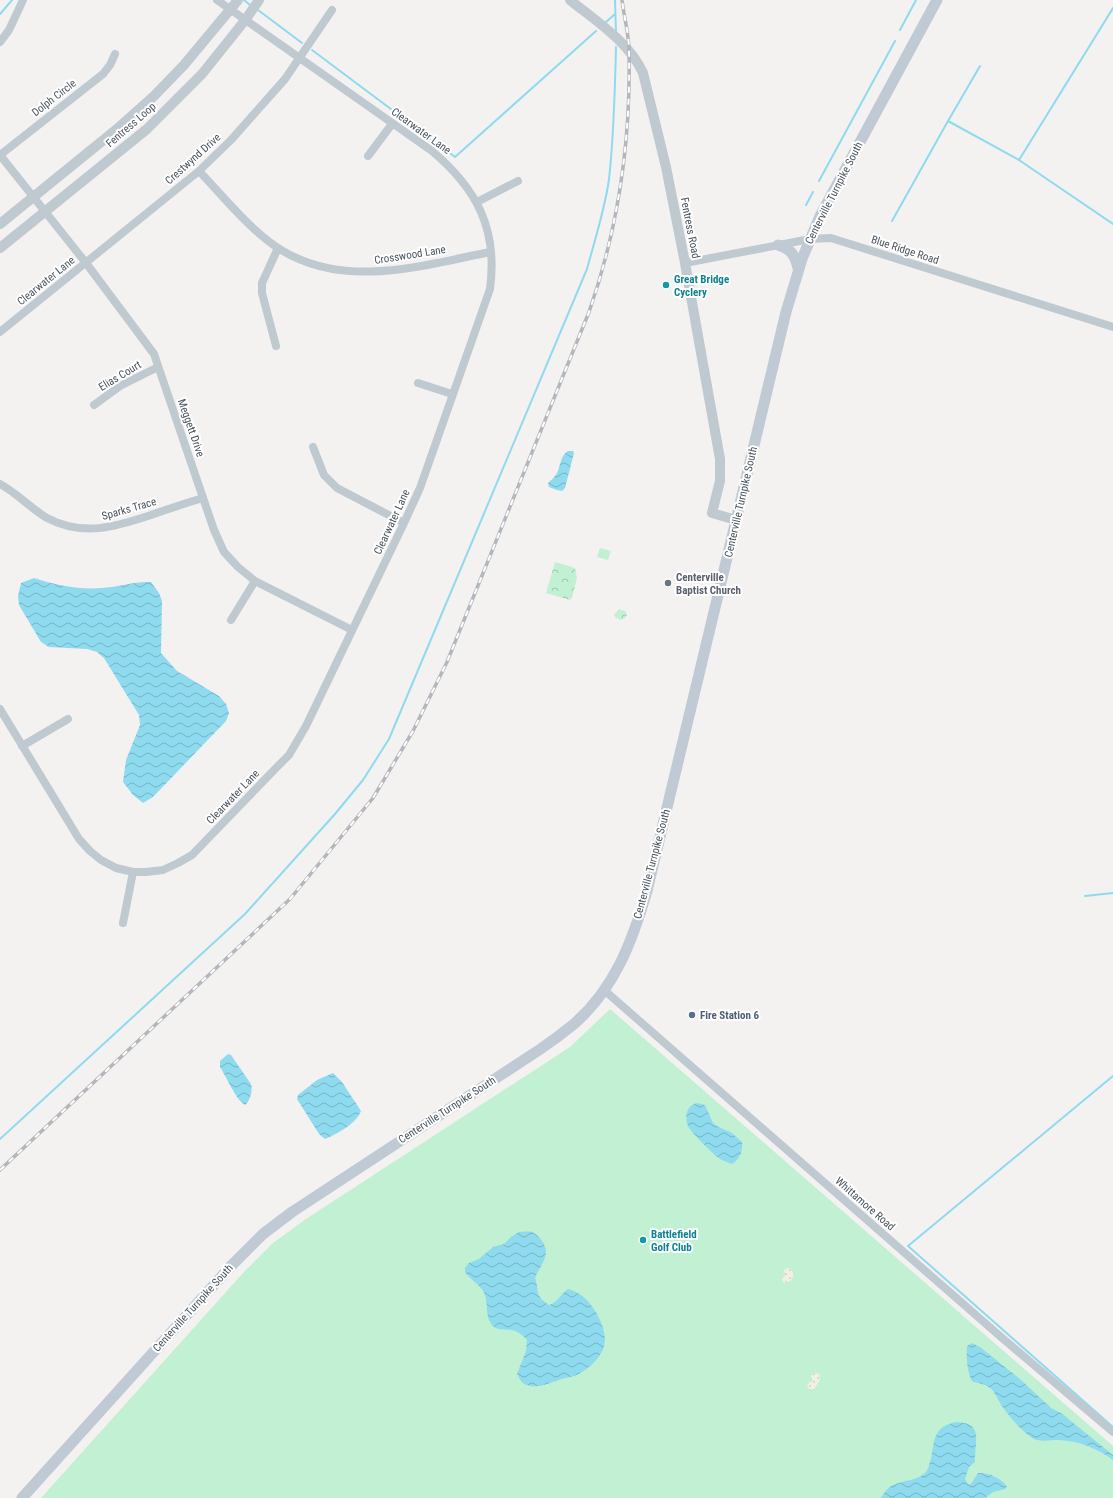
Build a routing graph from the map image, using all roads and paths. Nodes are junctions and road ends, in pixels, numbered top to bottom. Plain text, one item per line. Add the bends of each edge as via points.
1 (23, 0) edge
2 (217, 0) edge
3 (238, 0) edge
4 (259, 0) edge
5 (570, 0) edge
6 (937, 0) edge
7 (231, 10) junction
8 (332, 10) dead end
9 (246, 19) junction
10 (0, 42) edge
11 (116, 54) dead end
12 (300, 57) junction
13 (392, 124) junction
14 (0, 155) edge
15 (368, 156) dead end
16 (199, 171) junction
17 (518, 181) dead end
18 (34, 197) junction
19 (477, 202) junction
20 (45, 212) junction
21 (0, 224) edge
22 (810, 239) junction
23 (778, 245) junction
24 (0, 248) edge
25 (278, 248) junction
26 (490, 252) junction
27 (86, 263) junction
28 (685, 263) junction
29 (798, 268) junction
30 (1113, 327) edge
31 (0, 332) edge
32 (276, 346) dead end
33 (158, 367) junction
34 (418, 383) dead end
35 (452, 394) junction
36 (94, 405) dead end
37 (313, 448) dead end
38 (0, 484) edge
39 (203, 498) junction
40 (736, 520) junction
41 (404, 523) junction
42 (255, 581) junction
43 (231, 620) dead end
44 (352, 630) junction
45 (0, 709) edge
46 (68, 719) dead end
47 (22, 746) junction
48 (133, 872) junction
49 (123, 923) dead end
50 (604, 990) junction
51 (1113, 1432) edge
52 (22, 1498) edge

1 - 10 street via 9,30
2 - 7 street, Clearwater Lane
3 - 7 street, Fentress Loop
4 - 9 street, Fentress Loop
5 - 28 street, Fentress Road via 629,50 643,73 666,167
6 - 22 main road, Centerville Turnpike South via 832,192
7 - 9 street, Clearwater Lane
7 - 18 street, Fentress Loop via 154,96
8 - 12 street, Crestwynd Drive
9 - 12 street, Clearwater Lane
9 - 20 street, Fentress Loop via 202,74 147,129
11 - 14 street, Dolph Circle via 103,74
12 - 13 street, Clearwater Lane
12 - 16 street, Crestwynd Drive via 259,110
13 - 15 street
13 - 19 street, Clearwater Lane via 446,163 459,176
14 - 18 street, Meggett Drive
16 - 25 street, Crosswood Lane via 257,232
16 - 27 street, Crestwynd Drive
17 - 19 street
18 - 20 street, Meggett Drive
18 - 21 street, Fentress Loop
19 - 26 street, Clearwater Lane via 488,231
20 - 24 street, Fentress Loop
20 - 27 street, Meggett Drive
22 - 23 street, Blue Ridge Road
22 - 29 main road, Centerville Turnpike South
22 - 30 street, Blue Ridge Road via 831,238
23 - 28 street, Blue Ridge Road
23 - 29 main road via 793,254
25 - 26 street, Crosswood Lane via 334,270 372,272 395,271
25 - 32 street via 262,283 262,293
26 - 35 street, Clearwater Lane via 490,289
27 - 31 street, Clearwater Lane
27 - 33 street, Meggett Drive via 154,354
28 - 40 street, Fentress Road via 721,466 712,513
29 - 40 main road, Centerville Turnpike South
33 - 36 street, Elias Court via 120,386
33 - 39 street, Meggett Drive
34 - 35 street
35 - 41 street, Clearwater Lane via 420,488
37 - 41 street via 324,475 336,488
38 - 39 street, Sparks Trace via 12,490 34,510 48,518 77,528 109,528
39 - 42 street, Meggett Drive via 224,552
40 - 50 main road, Centerville Turnpike South via 646,891 629,946
41 - 44 street, Clearwater Lane
42 - 43 street
42 - 44 street, Meggett Drive
44 - 48 street, Clearwater Lane via 298,741 281,763 192,855 163,870
45 - 47 street, Clearwater Lane
46 - 47 street
47 - 48 street, Clearwater Lane via 79,839 101,860 116,868
48 - 49 street
50 - 51 street, Whittamore Road via 997,1334
50 - 52 main road, Centerville Turnpike South via 574,1024 539,1050 263,1234 231,1266

